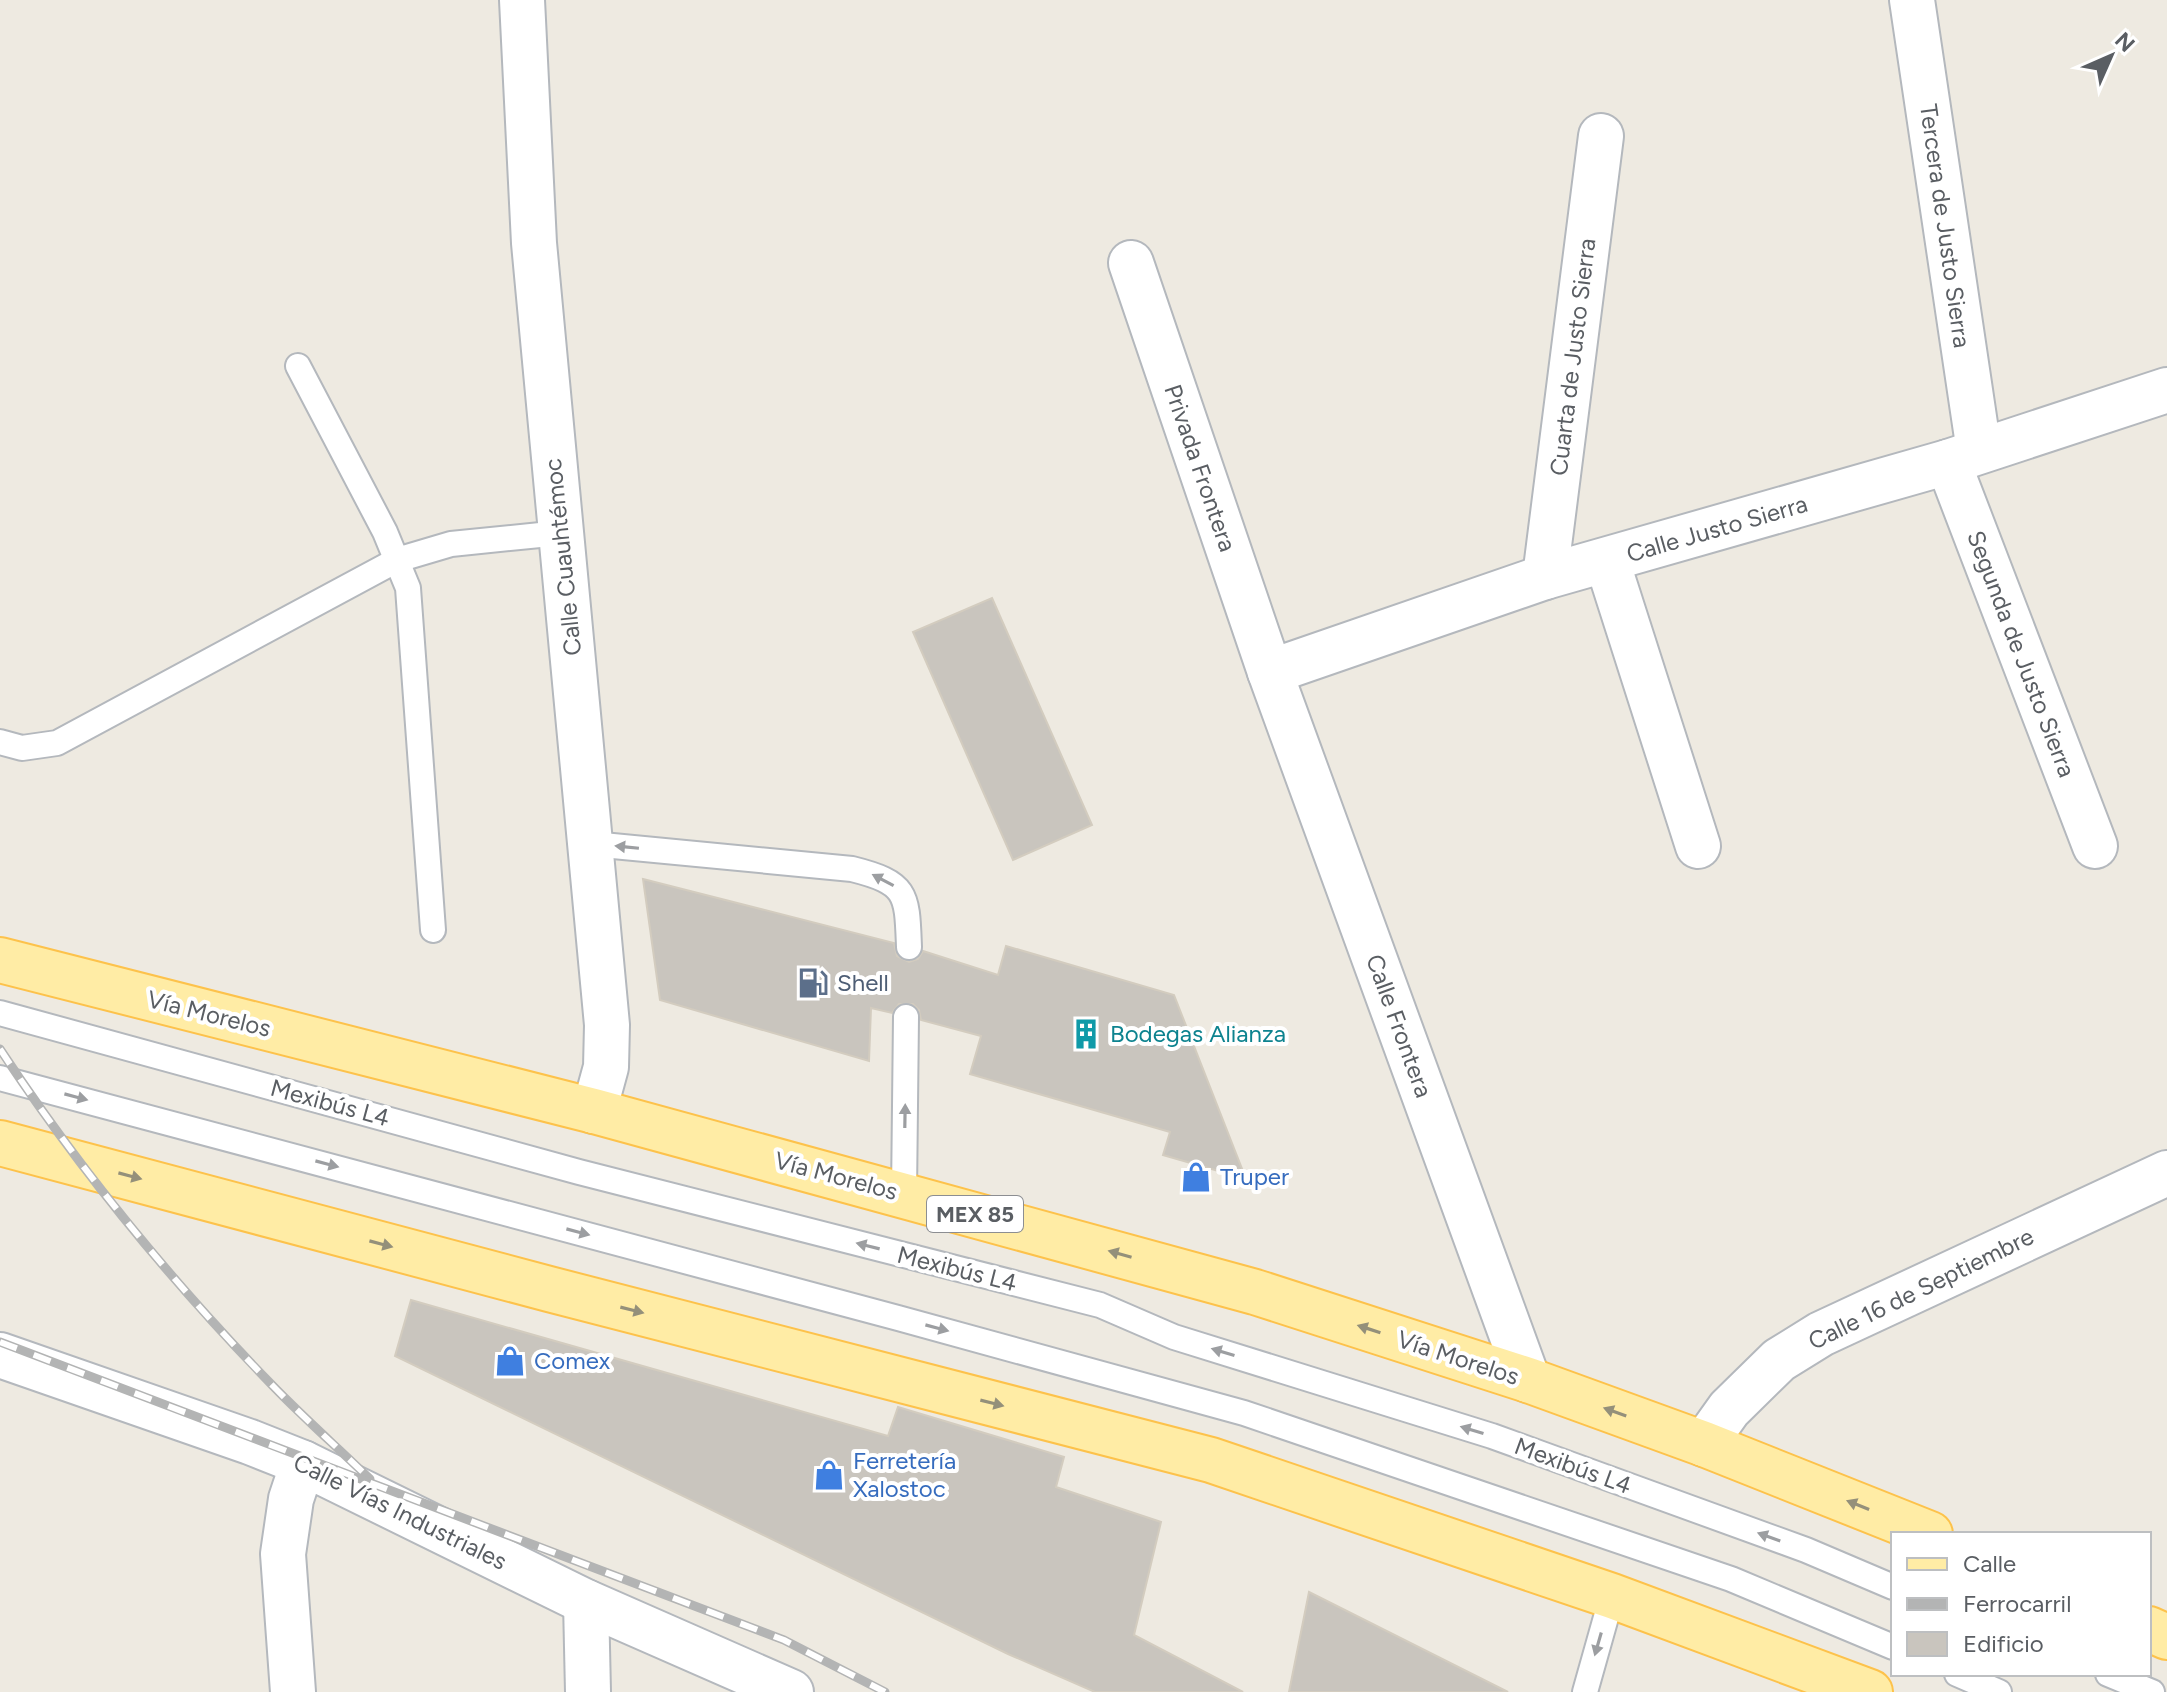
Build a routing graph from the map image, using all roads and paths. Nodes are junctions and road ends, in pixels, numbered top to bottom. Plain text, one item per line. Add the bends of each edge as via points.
1 (522, 0) edge
2 (1912, 0) edge
3 (1601, 136) dead end
4 (1131, 263) dead end
5 (298, 366) dead end
6 (2167, 390) edge
7 (1963, 456) junction
8 (560, 533) junction
9 (397, 560) junction
10 (1607, 561) junction
11 (1545, 577) junction
12 (1270, 672) junction
13 (0, 742) edge
14 (592, 844) junction
15 (1698, 846) dead end
16 (2095, 846) dead end
17 (433, 930) dead end
18 (909, 947) dead end
19 (0, 960) edge
20 (0, 1013) edge
21 (906, 1017) dead end
22 (0, 1078) edge
23 (594, 1111) junction
24 (0, 1143) edge
25 (2167, 1173) edge
26 (904, 1194) junction
27 (0, 1355) edge
28 (1528, 1380) junction
29 (1704, 1444) junction
30 (303, 1463) junction
31 (1925, 1532) edge
32 (1891, 1586) edge
33 (1612, 1596) junction
34 (586, 1602) junction
35 (1891, 1646) edge
36 (1962, 1676) edge
37 (2113, 1676) edge
38 (293, 1692) edge
39 (588, 1692) edge
40 (791, 1692) edge
41 (1585, 1692) edge
42 (1870, 1692) edge
43 (1999, 1692) edge
44 (2152, 1692) edge

1 - 8 street, Calle Cuauhtémoc via 534,243
2 - 7 street, Tercera de Justo Sierra
3 - 11 street, Cuarta de Justo Sierra
4 - 12 street, Privada Frontera
5 - 9 lane
6 - 7 street, Calle Justo Sierra
7 - 10 street, Calle Justo Sierra
7 - 16 street, Segunda de Justo Sierra
8 - 9 lane via 451,544
8 - 14 street, Calle Cuauhtémoc
9 - 13 lane via 57,743 22,748
9 - 17 lane via 408,588
10 - 11 street, Calle Justo Sierra
10 - 15 street
11 - 12 street, Calle Justo Sierra
12 - 28 street, Calle Frontera
18 -> 14 lane via 903,896 883,877 852,869
14 - 23 street, Calle Cuauhtémoc via 607,1025 606,1067
19 - 23 main road, Vía Morelos / MEX 85
32 -> 20 lane, Mexibús L4 via 1492,1436 1174,1337 1100,1305 579,1172
26 -> 21 lane
22 -> 35 lane via 1244,1413 1731,1579
23 - 26 main road, Vía Morelos / MEX 85
24 -> 33 main road via 1211,1460
25 - 29 street, Calle 16 de Septiembre via 1821,1334 1779,1360 1729,1409
28 -> 26 main road, Vía Morelos / MEX 85 via 1255,1292
27 - 30 street, Calle Vías Industriales
29 -> 28 main road, Vía Morelos / MEX 85
31 -> 29 main road, Vía Morelos / MEX 85
30 - 34 street, Calle Vías Industriales
30 - 38 street via 283,1554
33 -> 41 lane
33 - 42 main road
34 - 39 street
34 - 40 street, Calle Vías Industriales
36 - 43 lane
37 - 44 lane

